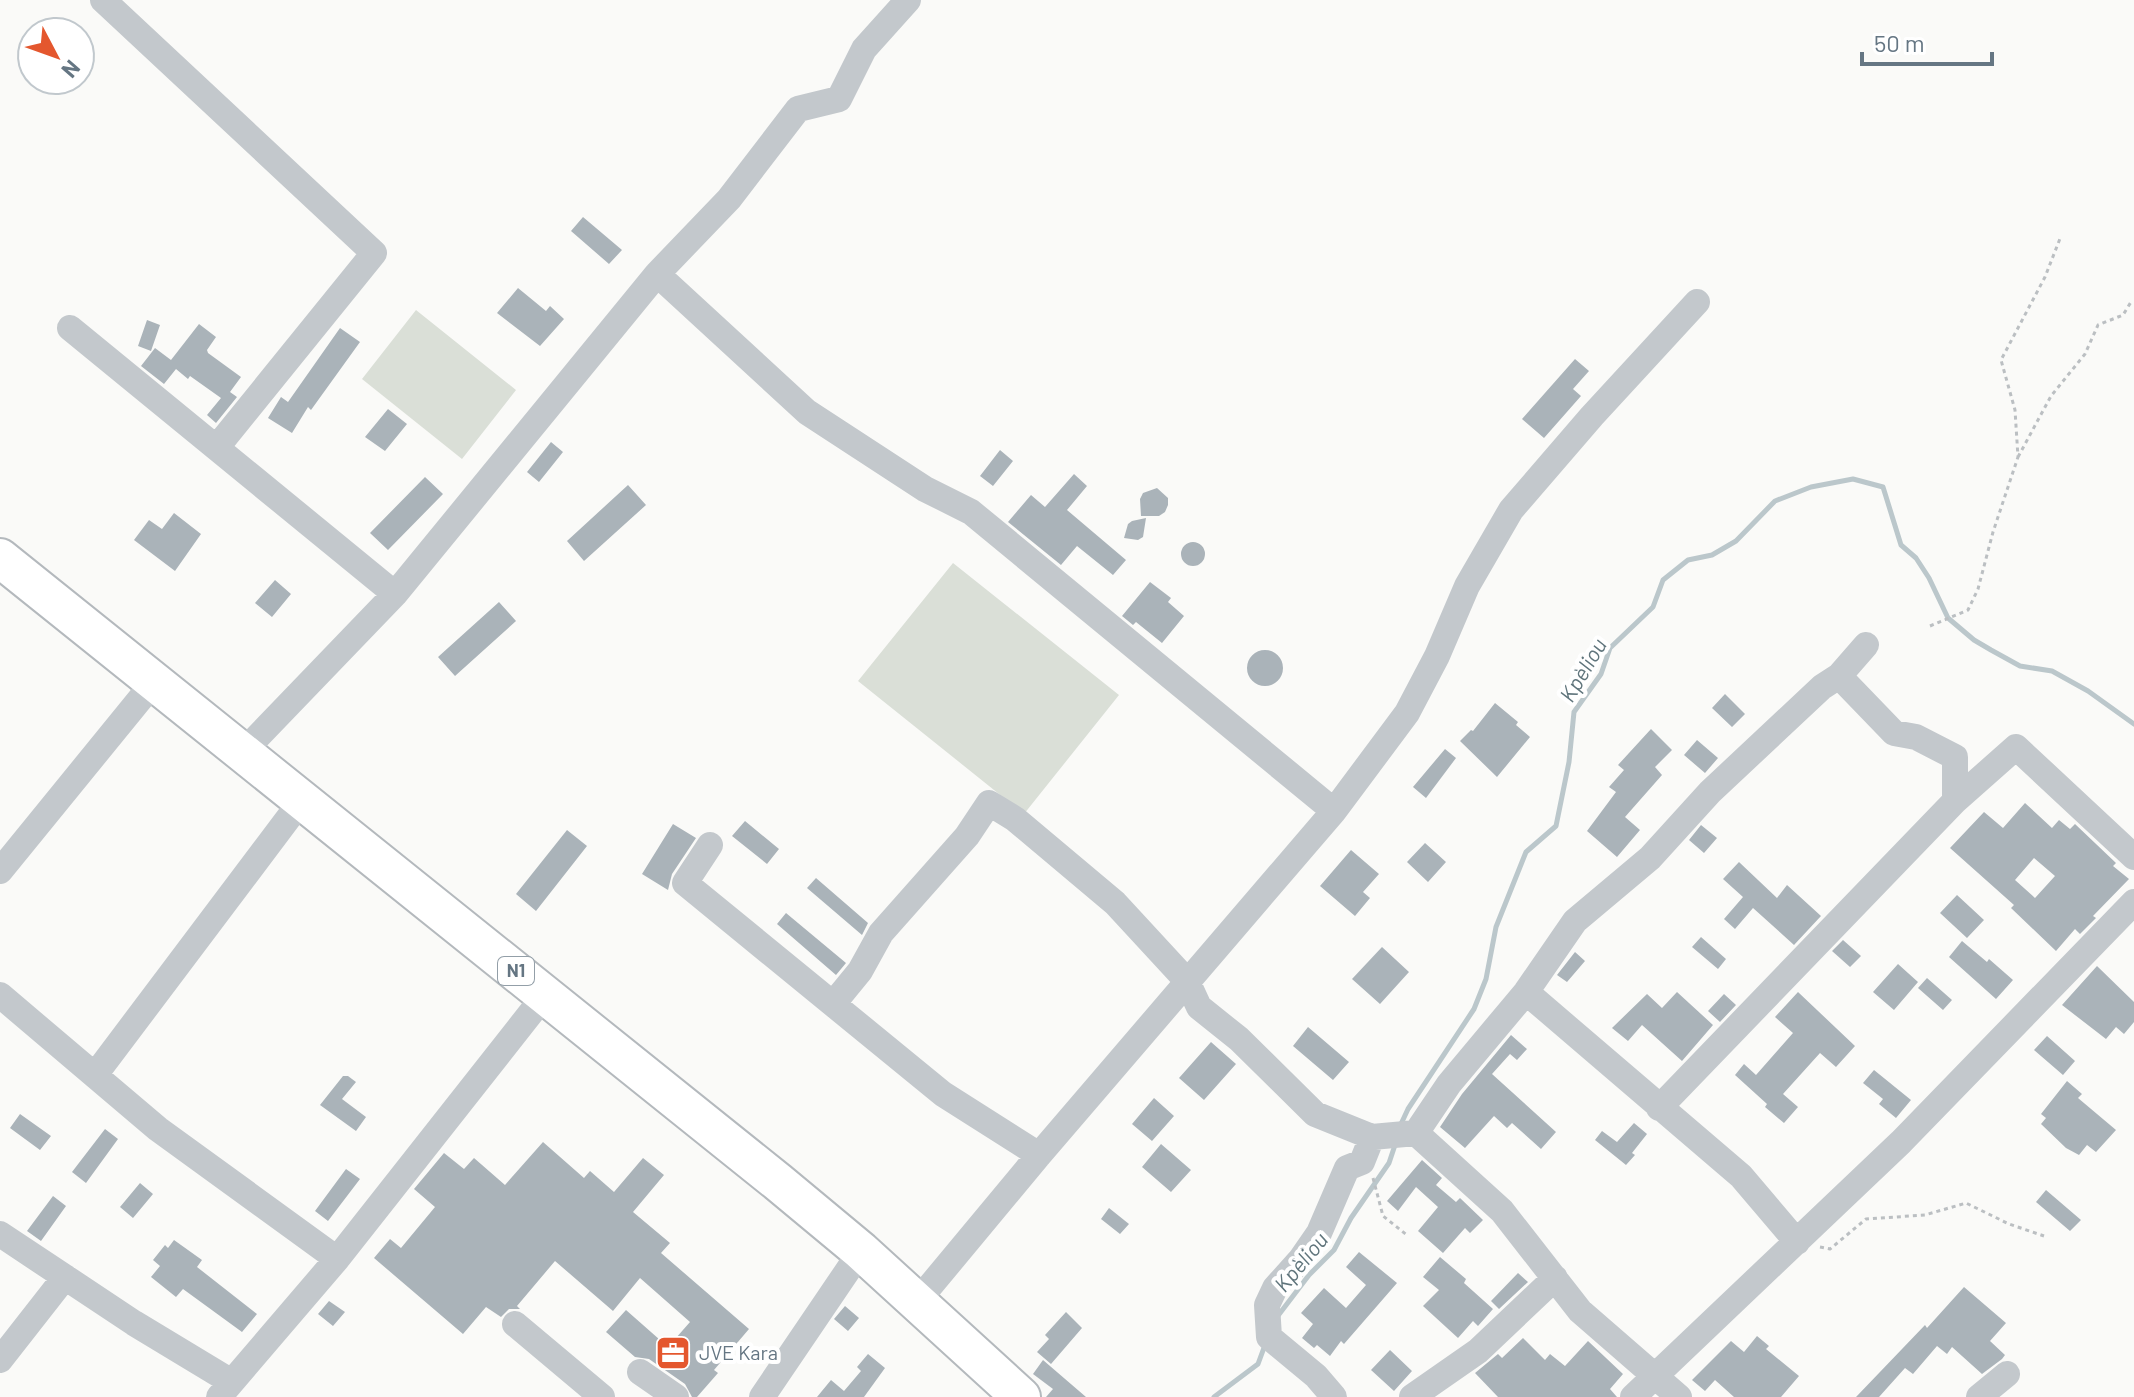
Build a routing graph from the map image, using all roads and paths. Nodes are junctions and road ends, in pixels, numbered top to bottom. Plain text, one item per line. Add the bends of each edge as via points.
1 (103, 0) edge
2 (908, 0) edge
3 (2061, 236) dead end
4 (657, 274) junction
5 (1697, 302) dead end
6 (2131, 302) dead end
7 (70, 328) dead end
8 (217, 447) junction
9 (2018, 457) junction
10 (4, 569) edge
11 (395, 594) junction
12 (1930, 626) dead end
13 (1866, 645) dead end
14 (1839, 676) junction
15 (154, 682) junction
16 (243, 752) junction
17 (302, 800) junction
18 (1955, 801) junction
19 (1334, 811) junction
20 (710, 845) dead end
21 (2134, 857) edge
22 (0, 871) edge
23 (2134, 902) edge
24 (1187, 981) junction
25 (1526, 992) junction
26 (0, 995) edge
27 (545, 995) junction
28 (833, 1004) junction
29 (95, 1075) junction
30 (1659, 1108) junction
31 (1395, 1135) junction
32 (1039, 1155) junction
33 (1362, 1162) junction
34 (0, 1234) edge
35 (1408, 1236) dead end
36 (2044, 1236) dead end
37 (1797, 1242) junction
38 (861, 1251) junction
39 (337, 1259) junction
40 (65, 1277) junction
41 (1555, 1278) junction
42 (916, 1303) junction
43 (515, 1324) dead end
44 (0, 1360) edge
45 (640, 1372) dead end
46 (2007, 1374) dead end
47 (1655, 1375) junction
48 (225, 1389) edge
49 (1016, 1395) edge
50 (602, 1397) edge
51 (676, 1397) edge
52 (762, 1397) edge
53 (1334, 1397) edge
54 (1412, 1397) edge
55 (1633, 1397) edge
56 (1679, 1397) edge
57 (1979, 1397) edge

1 - 8 street via 374,253
2 - 4 street via 864,49 839,99 798,109 729,199
3 - 9 path via 2001,360 2015,410
4 - 11 street
4 - 19 street via 807,412 925,489 971,512
5 - 19 street via 1511,510 1467,586 1407,713
6 - 9 path via 2123,315 2098,325
7 - 8 street
8 - 11 street
9 - 12 path via 1968,610
10 - 15 highway, N1
11 - 16 street
13 - 14 street
14 - 18 street via 1894,733 1916,737 1955,757
14 - 25 street via 1710,792 1650,858 1575,921
15 - 16 highway, N1
15 - 22 street
16 - 17 highway, N1
17 - 27 highway, N1
17 - 29 street
18 - 21 street via 2016,747
18 - 30 street
19 - 24 street
20 - 28 street via 685,883
23 - 37 street
24 - 28 street via 1115,903 989,803 967,836 881,933
24 - 31 street via 1199,1007 1315,1114
24 - 32 street
25 - 30 street
25 - 31 street via 1449,1084
26 - 29 street
27 - 38 highway, N1
27 - 39 street
28 - 32 street via 943,1094
29 - 39 street via 158,1129
30 - 37 street via 1741,1176
31 - 33 street
31 - 41 street via 1502,1211
32 - 42 street
33 - 35 path via 1376,1182 1385,1220
33 - 53 street via 1347,1168 1319,1233 1267,1305 1269,1337
34 - 40 street
36 - 37 path via 1966,1203 1925,1215 1866,1219 1830,1249
37 - 47 street
38 - 42 highway, N1
38 - 52 street
39 - 48 street
40 - 44 street
40 - 48 street
41 - 47 street via 1580,1311
41 - 54 street via 1478,1351
42 - 49 highway, N1
43 - 50 street
45 - 51 street
46 - 57 street
47 - 55 street
47 - 56 street

